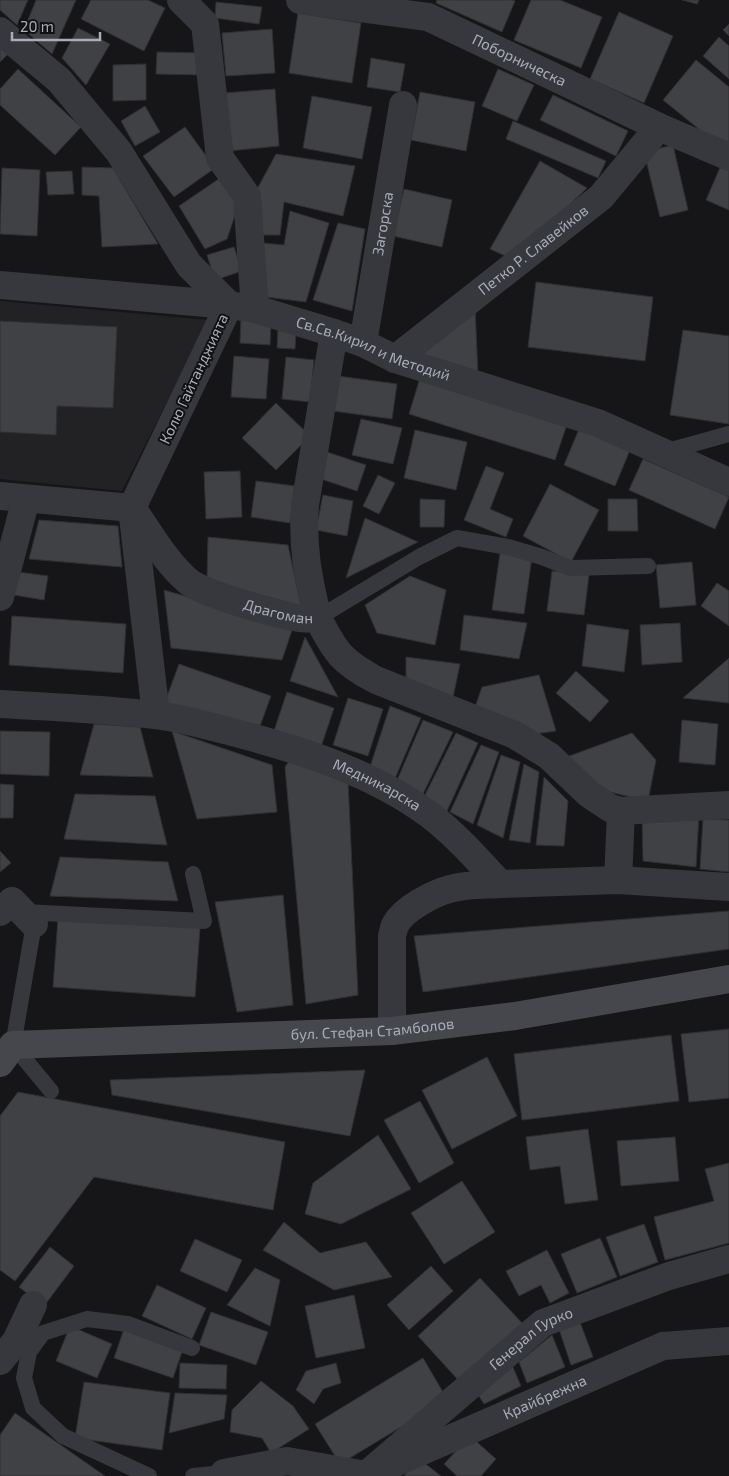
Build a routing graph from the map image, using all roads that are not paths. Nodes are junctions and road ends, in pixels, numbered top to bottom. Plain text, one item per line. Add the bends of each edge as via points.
1 (181, 0) edge
2 (300, 0) edge
3 (0, 31) edge
4 (403, 105) dead end
5 (659, 127) junction
6 (729, 157) edge
7 (0, 285) edge
8 (242, 307) junction
9 (334, 333) junction
10 (363, 343) junction
11 (396, 359) junction
12 (729, 434) edge
13 (664, 452) junction
14 (729, 482) edge
15 (13, 497) edge
16 (132, 508) junction
17 (648, 566) dead end
18 (0, 597) edge
19 (318, 618) junction
20 (0, 704) edge
21 (156, 715) junction
22 (729, 805) edge
23 (621, 810) junction
24 (193, 874) dead end
25 (618, 880) junction
26 (500, 884) junction
27 (729, 888) edge
28 (19, 916) edge
29 (729, 979) edge
30 (392, 1031) junction
31 (4, 1048) edge
32 (51, 1091) dead end
33 (729, 1259) edge
34 (33, 1305) dead end
35 (729, 1341) edge
36 (192, 1348) dead end
37 (0, 1361) edge
38 (223, 1475) edge
39 (366, 1475) edge
40 (149, 1476) edge
41 (193, 1476) edge

1 - 8 street via 205,24 220,158 247,196
2 - 5 street, Поборническа via 428,17
3 - 8 street, Колю Гайтанджията via 59,80 119,152 189,266
4 - 10 street, Загорска
5 - 6 street, Поборническа
5 - 11 street, Петко Р. Славейков via 601,198
7 - 8 street, Св.Св.Кирил и Методий
8 - 9 street, Св.Св.Кирил и Методий
8 - 16 street, Колю Гайтанджията
9 - 10 street, Св.Св.Кирил и Методий
9 - 19 street via 303,532 306,569
10 - 11 street, Св.Св.Кирил и Методий
11 - 13 street, Св.Св.Кирил и Методий via 598,423
12 - 13 lane
13 - 14 street, Св.Св.Кирил и Методий
15 - 16 street
15 - 18 street
16 - 19 street, Драгоман via 170,562 190,582 207,591 284,616
16 - 21 street
17 - 19 lane via 570,568 508,547 458,538 419,557
19 - 23 street, Драгоман via 328,640 356,669 376,680 516,735 549,756 589,794 610,808
20 - 21 street, Медникарска
21 - 26 street, Медникарска via 264,740 358,774 430,815 464,844
22 - 23 street
23 - 25 street
24 - 28 lane via 204,921
25 - 26 street
25 - 27 street
26 - 30 street via 451,888 440,892 409,910 395,925 392,936
28 - 31 lane
29 - 30 street, бул. Стефан Стамболов via 515,1016
30 - 31 street, бул. Стефан Стамболов
31 - 32 lane
33 - 39 street, Генерал Гурко via 669,1276 542,1322
34 - 37 street via 16,1340
35 - 39 street, Крайбрежна via 662,1346
36 - 40 lane via 128,1324 87,1319 43,1333 29,1352 24,1378 33,1408 63,1436
38 - 39 street via 287,1461
38 - 41 lane

